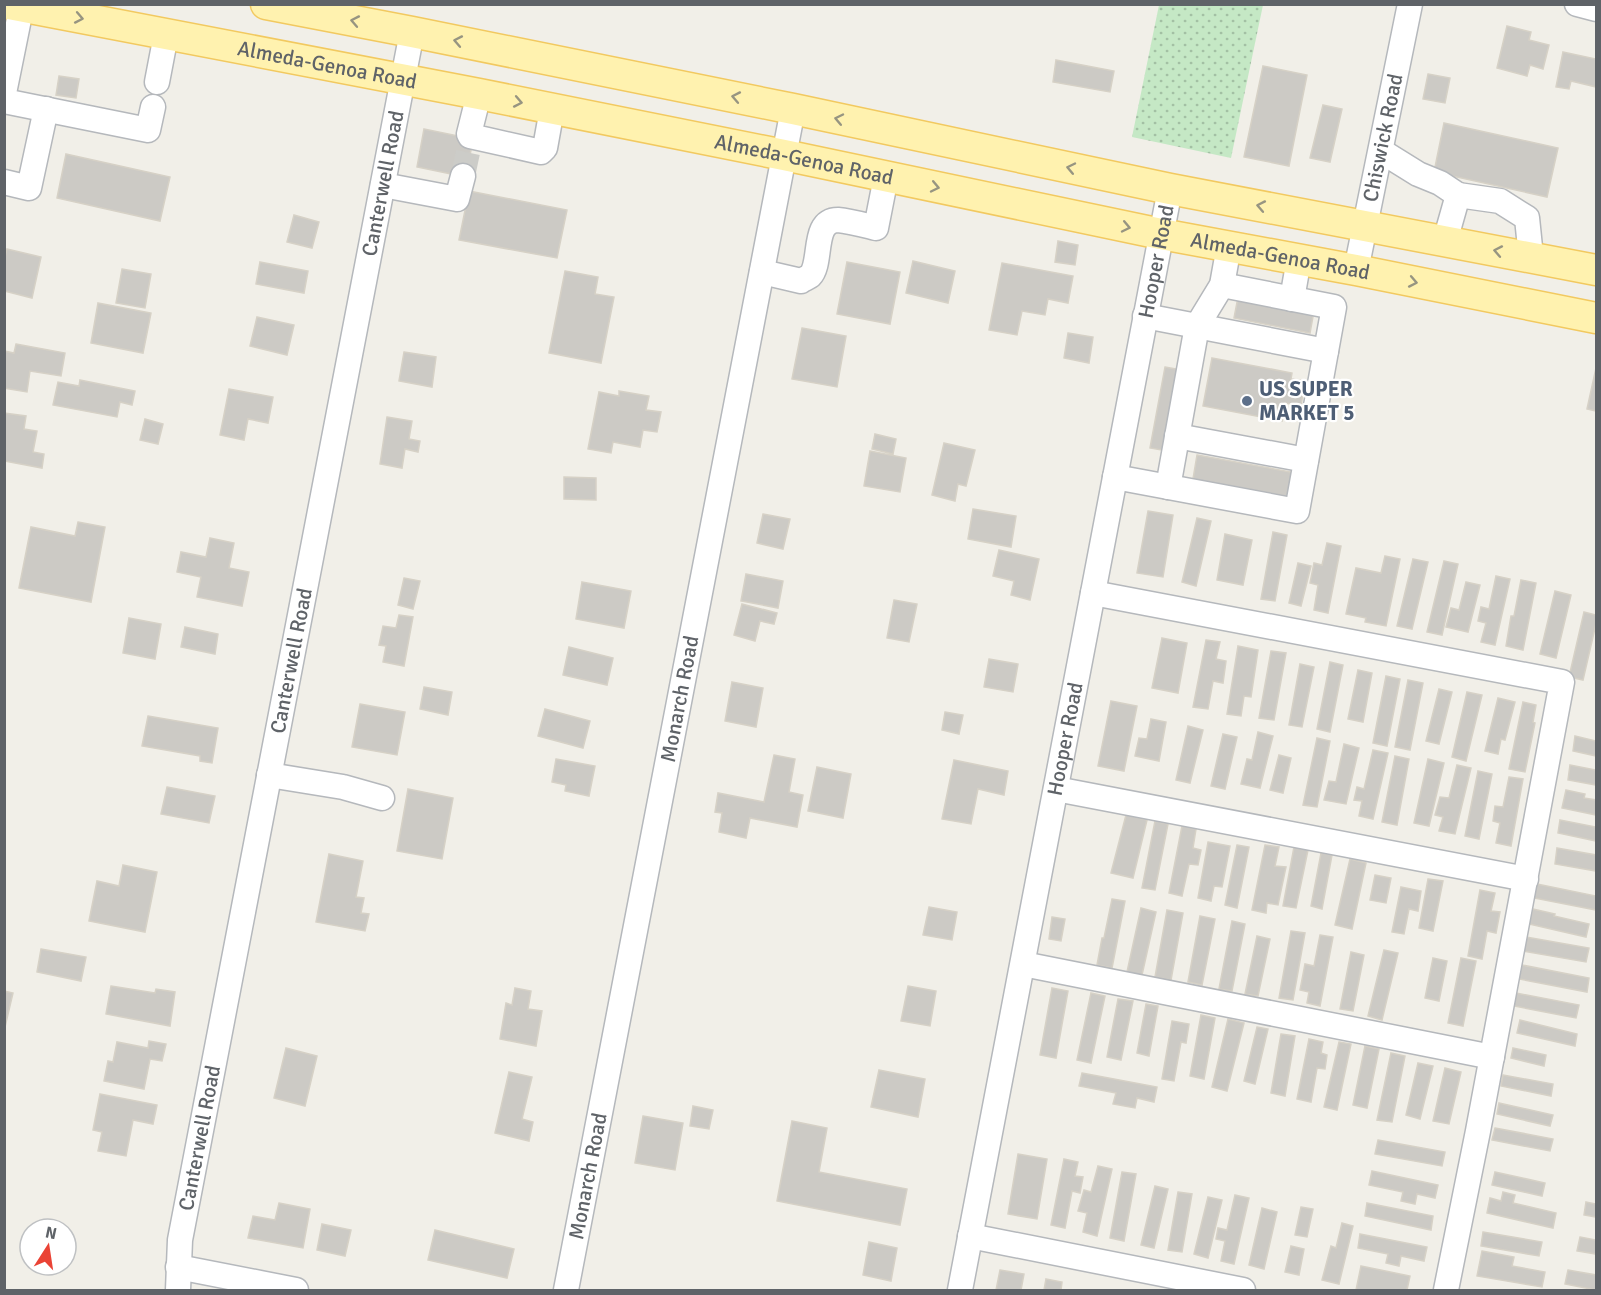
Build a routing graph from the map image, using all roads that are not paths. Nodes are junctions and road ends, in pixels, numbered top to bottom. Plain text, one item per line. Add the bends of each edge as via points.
1 (266, 4) edge
2 (1410, 4) edge
3 (1577, 4) edge
4 (18, 5) edge
5 (1596, 9) edge
6 (412, 32) junction
7 (166, 35) junction
8 (403, 80) junction
9 (157, 82) dead end
10 (4, 93) edge
11 (478, 94) junction
12 (4, 101) edge
13 (153, 107) dead end
14 (46, 109) junction
15 (552, 109) junction
16 (793, 109) junction
17 (1381, 151) junction
18 (784, 155) junction
19 (463, 176) tunnel mouth
20 (886, 177) junction
21 (4, 183) edge
22 (383, 185) junction
23 (1170, 189) junction
24 (1458, 195) junction
25 (1366, 225) junction
26 (1161, 234) junction
27 (1445, 241) junction
28 (1229, 246) junction
29 (1531, 257) junction
30 (1299, 260) junction
31 (1356, 270) junction
32 (1596, 270) edge
33 (762, 272) junction
34 (1222, 285) junction
35 (1292, 299) junction
36 (1145, 316) junction
37 (1596, 318) edge
38 (1197, 326) junction
39 (1326, 351) junction
40 (1177, 436) junction
41 (1306, 460) junction
42 (1115, 477) junction
43 (1168, 487) junction
44 (1093, 593) junction
45 (270, 775) junction
46 (1056, 789) junction
47 (382, 798) dead end
48 (1526, 879) junction
49 (1023, 964) junction
50 (1492, 1057) junction
51 (970, 1236) junction
52 (178, 1279) edge
53 (296, 1290) edge
54 (566, 1290) edge
55 (960, 1290) edge
56 (1243, 1290) edge
57 (1446, 1290) edge

6 -> 1 main road
2 - 17 street, Chiswick Road
3 - 5 street
4 -> 7 main road, Almeda-Genoa Road
4 - 10 street
6 - 8 street, Canterwell Road
16 -> 6 main road
7 - 8 main road, Almeda-Genoa Road
7 - 9 street
8 - 11 main road, Almeda-Genoa Road
8 - 22 street, Canterwell Road
11 -> 15 main road, Almeda-Genoa Road
11 - 15 street via 471,137 541,152
12 - 14 street
13 - 14 street via 148,129
14 - 21 street via 29,188
15 - 18 main road, Almeda-Genoa Road
16 - 18 street, Monarch Road
23 -> 16 main road
17 - 24 street
17 - 25 street, Chiswick Road
18 - 20 main road, Almeda-Genoa Road
18 - 33 street, Monarch Road
19 - 22 street via 457,199
20 -> 26 main road, Almeda-Genoa Road
20 - 33 street via 876,228 836,220 827,223 814,270 801,281
22 - 45 street, Canterwell Road
25 -> 23 main road
23 - 26 street, Hooper Road
24 - 27 street
24 - 29 street via 1500,201 1527,218
25 - 27 main road
25 - 31 street, Chiswick Road
26 - 28 main road, Almeda-Genoa Road
26 - 36 street, Hooper Road
29 -> 27 main road
28 - 30 main road, Almeda-Genoa Road
28 - 34 street
29 - 32 main road
30 - 31 main road, Almeda-Genoa Road
30 - 35 street
31 -> 37 main road, Almeda-Genoa Road
33 - 54 street, Monarch Road
34 - 35 street
34 - 38 street
35 - 39 street via 1334,307
36 - 38 street
36 - 42 street, Hooper Road
38 - 39 street
38 - 40 street
39 - 41 street
40 - 41 street
40 - 43 street
41 - 43 street via 1297,511
42 - 43 street
42 - 44 street, Hooper Road
44 - 46 street, Hooper Road
44 - 48 street via 1562,682
45 - 47 street
45 - 52 street, Canterwell Road via 180,1240
46 - 48 street
46 - 49 street, Hooper Road
48 - 50 street
49 - 50 street
49 - 51 street, Hooper Road
50 - 57 street
51 - 55 street, Hooper Road
51 - 56 street
52 - 53 street

